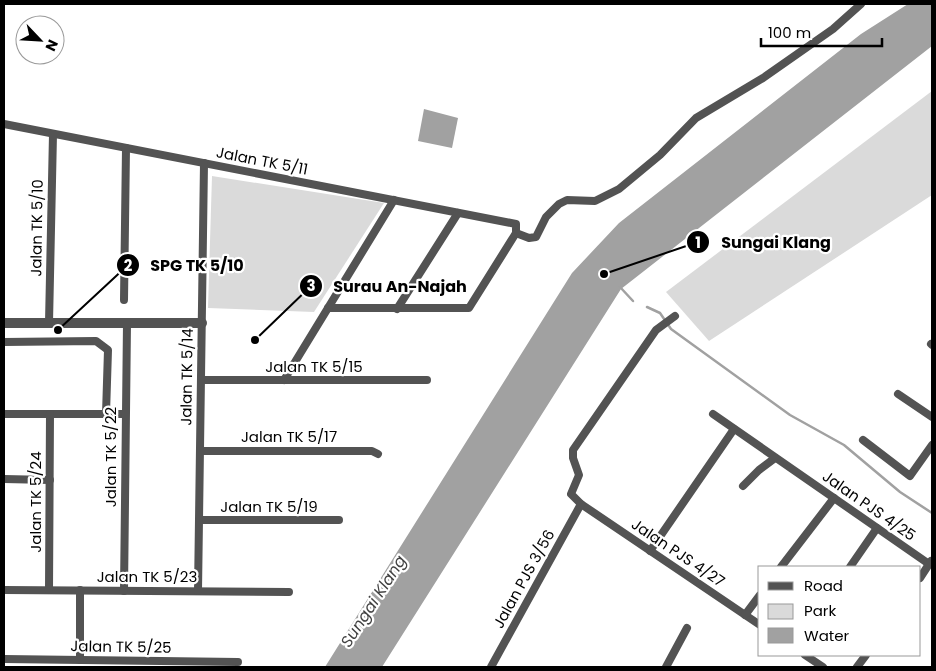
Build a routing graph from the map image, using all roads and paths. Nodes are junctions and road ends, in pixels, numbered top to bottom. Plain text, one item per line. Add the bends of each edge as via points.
1 (861, 4) edge
2 (4, 124) edge
3 (53, 134) junction
4 (126, 148) junction
5 (204, 163) junction
6 (394, 200) junction
7 (458, 213) junction
8 (516, 228) junction
9 (124, 300) dead end
10 (328, 308) junction
11 (397, 309) junction
12 (675, 316) dead end
13 (202, 322) junction
14 (4, 323) edge
15 (49, 323) junction
16 (127, 323) junction
17 (4, 342) edge
18 (201, 380) junction
19 (284, 380) junction
20 (427, 380) dead end
21 (898, 394) dead end
22 (4, 414) edge
23 (50, 414) junction
24 (106, 414) junction
25 (125, 414) junction
26 (713, 414) dead end
27 (932, 418) edge
28 (734, 429) junction
29 (863, 440) dead end
30 (932, 445) edge
31 (200, 451) junction
32 (378, 454) dead end
33 (775, 458) junction
34 (4, 480) edge
35 (50, 480) junction
36 (743, 486) dead end
37 (834, 498) junction
38 (581, 504) junction
39 (199, 520) junction
40 (339, 520) dead end
41 (878, 528) junction
42 (650, 551) junction
43 (931, 562) edge
44 (782, 566) edge
45 (851, 566) edge
46 (921, 577) edge
47 (4, 590) edge
48 (49, 590) junction
49 (80, 590) junction
50 (124, 591) junction
51 (198, 591) junction
52 (289, 592) dead end
53 (758, 598) edge
54 (745, 614) junction
55 (758, 623) edge
56 (687, 628) dead end
57 (806, 656) edge
58 (865, 656) edge
59 (4, 659) edge
60 (80, 660) junction
61 (238, 662) dead end
62 (491, 667) edge
63 (666, 667) edge
64 (823, 667) edge
65 (857, 667) edge

1 - 8 street, Jalan TK 5/11 via 833,29 763,78 696,118 660,155 619,189 595,201 567,200 558,204 546,217 536,237 529,238
2 - 3 street, Jalan TK 5/11
3 - 4 street, Jalan TK 5/11
3 - 15 street, Jalan TK 5/10
4 - 5 street, Jalan TK 5/11
4 - 9 street
5 - 6 street, Jalan TK 5/11
5 - 13 street, Jalan TK 5/14
6 - 7 street, Jalan TK 5/11
6 - 10 street
7 - 8 street, Jalan TK 5/11
7 - 11 street
8 - 11 street via 469,308
10 - 11 street
10 - 19 street
12 - 38 street via 656,330 573,450 579,475 571,494
13 - 16 street
13 - 18 street, Jalan TK 5/14
14 - 15 street
15 - 16 street
16 - 25 street, Jalan TK 5/22
17 - 24 street via 96,341 102,345 108,350
18 - 19 street, Jalan TK 5/15
18 - 31 street, Jalan TK 5/14
19 - 20 street, Jalan TK 5/15
21 - 27 street
22 - 23 street
23 - 24 street
23 - 35 street, Jalan TK 5/24
24 - 25 street
25 - 50 street, Jalan TK 5/22
26 - 28 street, Jalan PJS 4/25
28 - 33 street, Jalan PJS 4/25
28 - 42 street
29 - 30 street via 910,476
31 - 32 street, Jalan TK 5/17 via 372,451
31 - 39 street, Jalan TK 5/14
33 - 36 street
33 - 37 street, Jalan PJS 4/25
34 - 35 street
35 - 48 street, Jalan TK 5/24
37 - 41 street, Jalan PJS 4/25
37 - 44 street
38 - 42 street, Jalan PJS 4/27
38 - 62 street, Jalan PJS 3/56
39 - 40 street, Jalan TK 5/19
39 - 51 street, Jalan TK 5/14
41 - 43 street, Jalan PJS 4/25
41 - 45 street
42 - 54 street, Jalan PJS 4/27
43 - 46 street
47 - 48 street, Jalan TK 5/23
48 - 49 street, Jalan TK 5/23
49 - 50 street, Jalan TK 5/23
49 - 60 street
50 - 51 street, Jalan TK 5/23
51 - 52 street, Jalan TK 5/23
53 - 54 street
54 - 55 street, Jalan PJS 4/27
56 - 63 street
57 - 64 street
58 - 65 street
59 - 60 street, Jalan TK 5/25
60 - 61 street, Jalan TK 5/25

